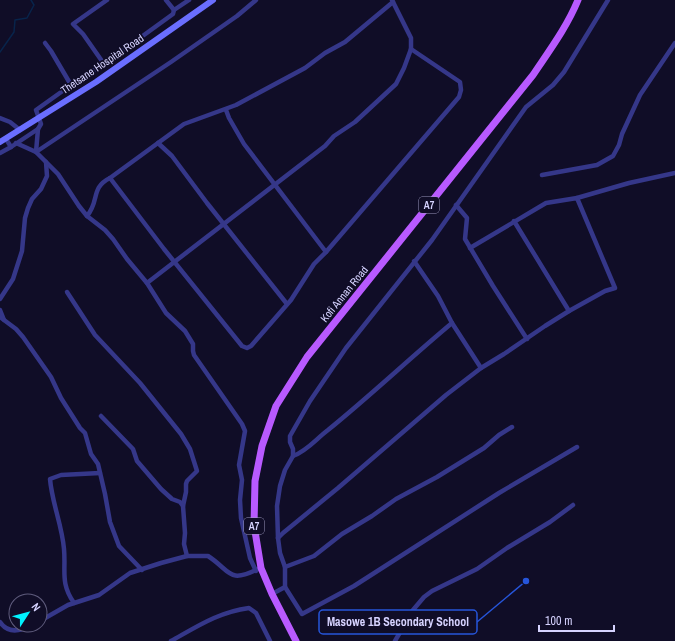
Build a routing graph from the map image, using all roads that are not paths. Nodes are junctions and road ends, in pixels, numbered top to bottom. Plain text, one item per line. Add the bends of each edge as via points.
1 (107, 0) edge
2 (166, 0) edge
3 (190, 0) edge
4 (213, 0) edge
5 (256, 0) edge
6 (578, 0) edge
7 (608, 0) edge
8 (393, 1) edge
9 (174, 10) junction
10 (45, 43) dead end
11 (675, 43) edge
12 (412, 49) junction
13 (104, 64) junction
14 (71, 85) junction
15 (226, 110) junction
16 (0, 118) edge
17 (40, 118) junction
18 (38, 129) junction
19 (20, 130) junction
20 (6, 138) junction
21 (0, 142) edge
22 (158, 143) junction
23 (16, 144) junction
24 (11, 147) junction
25 (36, 152) junction
26 (0, 153) edge
27 (46, 162) junction
28 (675, 174) edge
29 (542, 175) dead end
30 (110, 178) junction
31 (274, 184) junction
32 (578, 198) junction
33 (456, 205) junction
34 (87, 216) junction
35 (514, 221) junction
36 (224, 223) junction
37 (470, 248) junction
38 (326, 252) junction
39 (414, 261) junction
40 (174, 262) junction
41 (147, 283) junction
42 (67, 292) dead end
43 (0, 299) edge
44 (287, 304) junction
45 (0, 310) edge
46 (569, 311) junction
47 (2, 318) edge
48 (452, 323) junction
49 (527, 339) junction
50 (481, 368) junction
51 (101, 416) dead end
52 (512, 427) dead end
53 (577, 447) dead end
54 (294, 456) junction
55 (100, 473) junction
56 (573, 505) dead end
57 (183, 506) junction
58 (278, 538) junction
59 (188, 556) junction
60 (285, 566) junction
61 (259, 569) junction
62 (142, 570) junction
63 (285, 587) junction
64 (272, 594) junction
65 (74, 603) junction
66 (48, 616) edge
67 (0, 622) edge
68 (8, 628) edge
69 (172, 641) edge
70 (270, 641) edge
71 (296, 641) edge
72 (394, 641) edge

1 - 13 street via 73,24
2 - 9 street
3 - 9 street
4 - 17 main road, Thetsane Hospital Road
5 - 25 street via 171,62
6 - 61 main road, Kofi Annan Road / A7 via 574,11 533,75 307,357 276,406 262,446 255,481 254,525
7 - 33 street via 564,72 553,86 526,107
8 - 12 street via 411,38
8 - 15 street via 345,42 305,68
9 - 13 street via 173,14
10 - 14 street
11 - 29 street via 640,94 613,156 597,165
12 - 31 street via 396,84 355,122
12 - 38 street via 460,82 459,96
13 - 14 street
14 - 17 street via 36,110
15 - 22 street via 184,124
15 - 31 street via 244,144
16 - 19 street
17 - 18 street via 41,124
17 - 19 main road, Thetsane Hospital Road
18 - 23 street
18 - 25 street
19 - 20 main road, Thetsane Hospital Road
20 - 21 main road, Thetsane Hospital Road
20 - 24 street
22 - 30 street
22 - 36 street via 172,156
23 - 24 street
23 - 25 street
24 - 26 street
25 - 27 street
27 - 34 street via 58,174
27 - 43 street via 47,176 32,199 25,218 22,251 13,279
28 - 32 street via 629,183
30 - 34 street via 99,185 93,210
30 - 40 street
31 - 36 street
31 - 38 street
32 - 35 street via 546,203
32 - 46 street via 615,288
33 - 37 street via 467,218 465,239
33 - 39 street
34 - 41 street via 109,235
35 - 37 street
35 - 46 street
36 - 40 street
36 - 44 street
37 - 49 street
38 - 44 street via 314,264
39 - 48 street via 438,296
39 - 54 street via 346,348 310,401 290,436
40 - 41 street
40 - 44 street via 242,346 247,348
41 - 61 street via 166,313 190,336 194,355 232,408 245,431 239,465 242,480 242,526 250,558
42 - 57 street via 95,335 140,384 190,449 197,471 187,481
45 - 47 street
46 - 49 street
47 - 55 street via 23,337 51,377 61,398 85,433
48 - 50 street
48 - 54 street via 349,413
49 - 50 street
50 - 58 street
51 - 57 street via 133,449 137,461 158,485
52 - 60 street via 484,448 342,534 314,556
53 - 63 street via 499,493 354,586 302,614
54 - 58 street via 285,470 280,486 277,506
55 - 62 street via 110,522 119,546
55 - 65 street via 62,475 50,479 64,550 66,588
56 - 72 street via 477,569 424,597
57 - 59 street via 184,544
58 - 60 street
59 - 61 street via 208,556 224,570 237,576
59 - 62 street via 161,562
60 - 63 street
61 - 64 main road, Kofi Annan Road / A7
62 - 65 street via 130,573 99,595
63 - 64 street
64 - 71 main road, Kofi Annan Road / A7
65 - 66 street
67 - 68 street
69 - 70 street via 206,621 232,610 249,608 256,613

